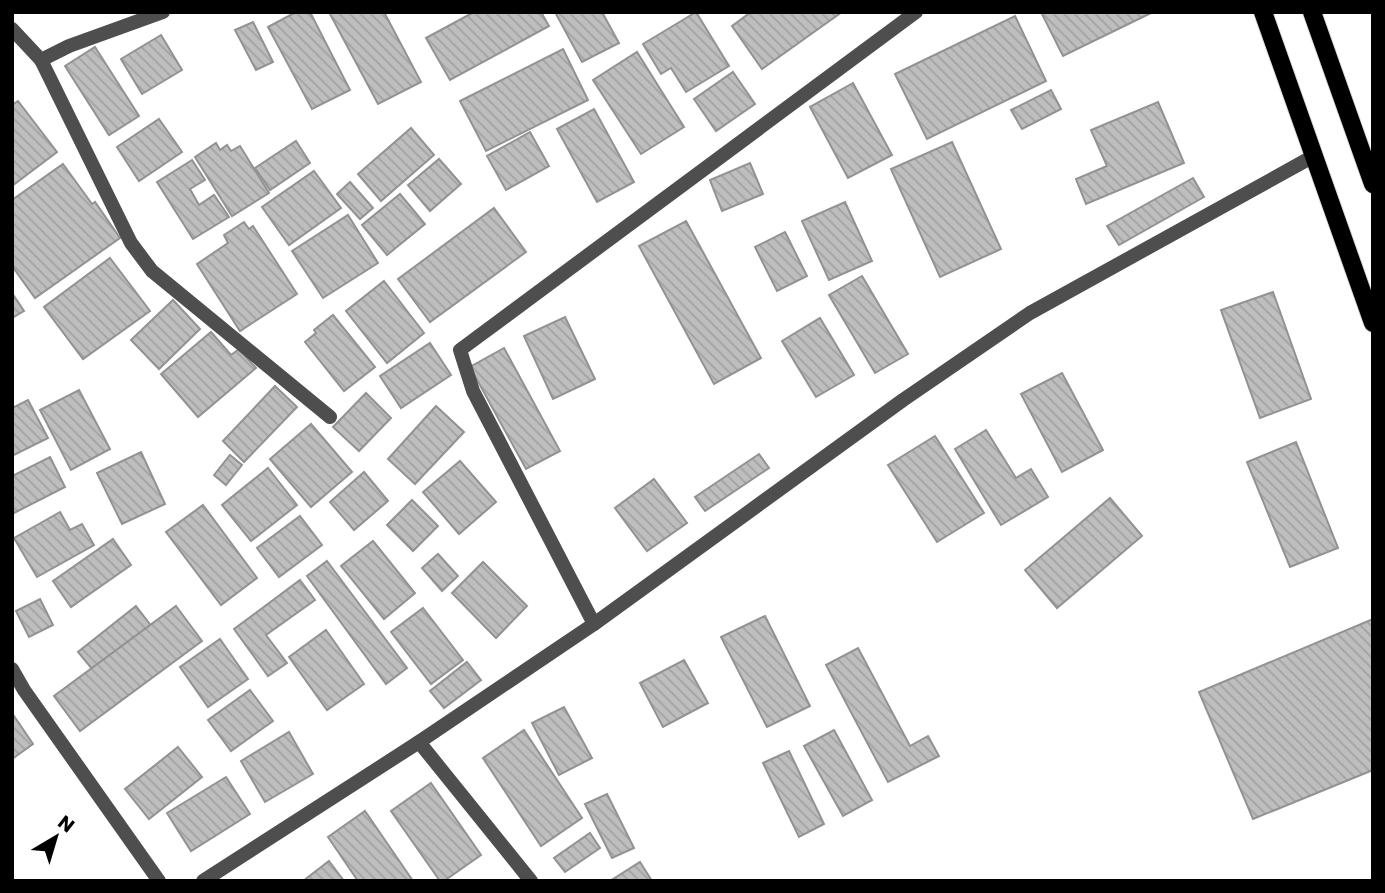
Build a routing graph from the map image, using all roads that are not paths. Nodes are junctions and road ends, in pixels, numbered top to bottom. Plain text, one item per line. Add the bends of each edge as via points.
1 (163, 12) edge
2 (916, 12) edge
3 (1263, 12) edge
4 (1312, 12) edge
5 (12, 29) edge
6 (41, 60) junction
7 (1312, 157) junction
8 (1373, 184) edge
9 (1373, 323) edge
10 (330, 416) dead end
11 (594, 624) junction
12 (12, 669) edge
13 (419, 742) junction
14 (159, 881) edge
15 (203, 881) edge
16 (531, 881) edge

1 - 6 street
2 - 11 street via 460,350 474,391
3 - 7 main road
4 - 8 main road
5 - 6 street
6 - 10 street via 131,243 152,271
7 - 9 main road
7 - 11 street via 1030,313
11 - 13 street
12 - 14 street
13 - 15 street
13 - 16 street

